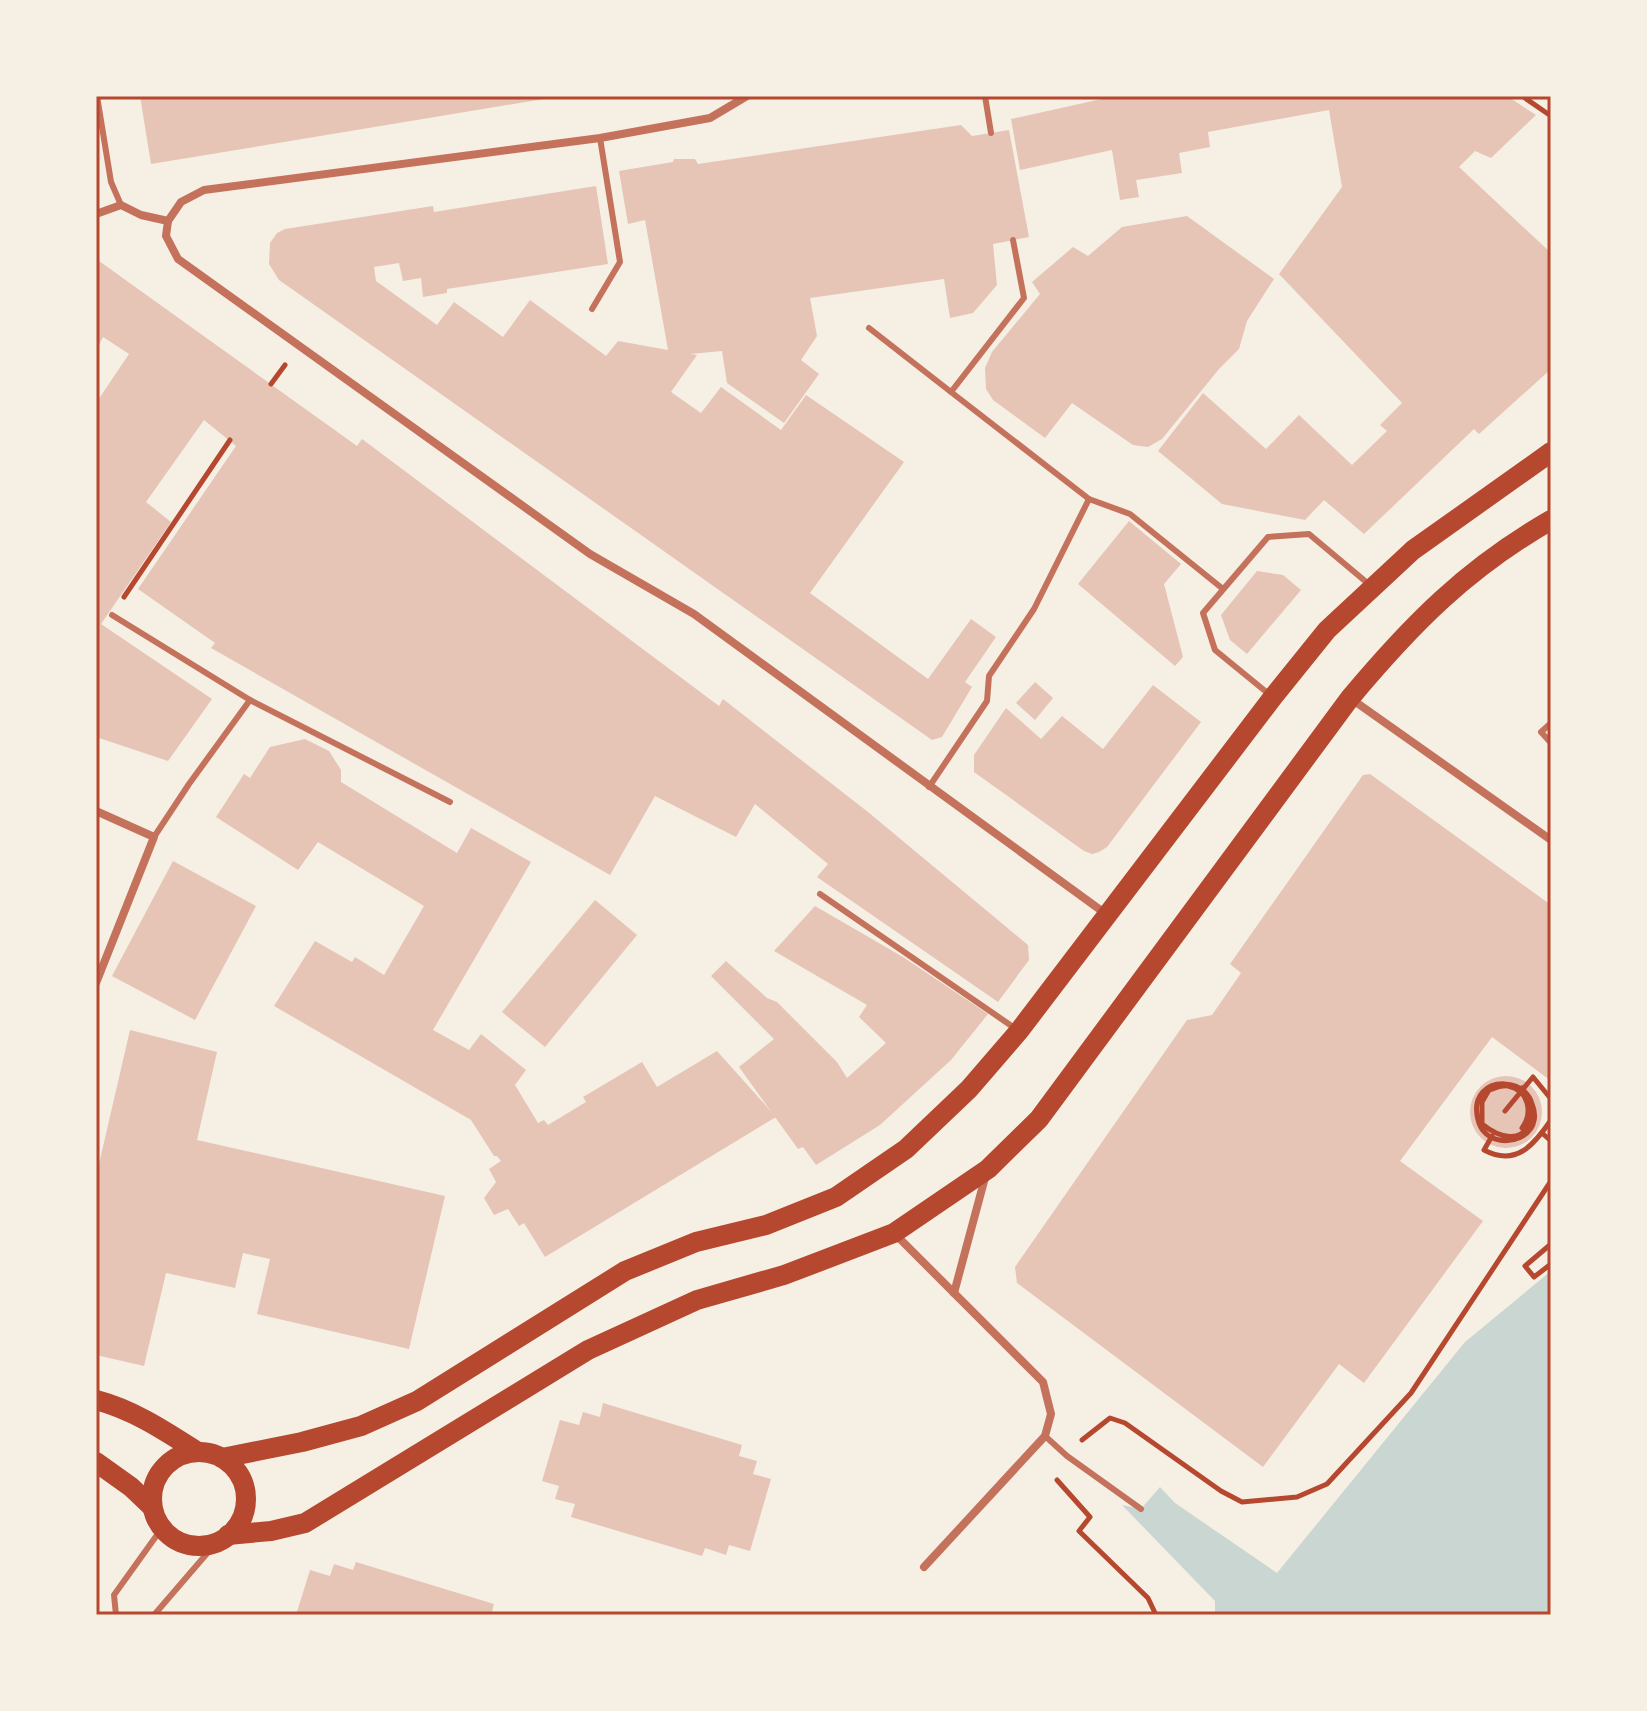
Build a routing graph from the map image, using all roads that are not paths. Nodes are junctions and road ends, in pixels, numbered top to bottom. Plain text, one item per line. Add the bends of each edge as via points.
1 (97, 96) edge
2 (747, 96) edge
3 (985, 96) edge
4 (991, 133) dead end
5 (600, 138) junction
6 (121, 205) junction
7 (96, 214) edge
8 (168, 221) junction
9 (1013, 240) dead end
10 (592, 309) dead end
11 (869, 328) dead end
12 (951, 392) junction
13 (1551, 452) edge
14 (1089, 499) junction
15 (1551, 520) edge
16 (1372, 587) junction
17 (1223, 589) junction
18 (112, 615) road end
19 (1273, 697) junction
20 (1350, 698) junction
21 (250, 700) junction
22 (1551, 723) edge
23 (1551, 743) edge
24 (929, 787) junction
25 (450, 802) dead end
26 (96, 811) edge
27 (154, 837) junction
28 (1551, 840) edge
29 (820, 894) dead end
30 (1106, 914) junction
31 (96, 983) edge
32 (1019, 1031) junction
33 (988, 1169) junction
34 (894, 1233) junction
35 (954, 1293) junction
36 (96, 1400) edge
37 (1045, 1436) junction
38 (198, 1452) junction
39 (222, 1458) junction
40 (96, 1462) edge
41 (152, 1507) junction
42 (1141, 1509) dead end
43 (162, 1528) junction
44 (222, 1539) junction
45 (924, 1567) dead end
46 (116, 1615) edge
47 (154, 1615) edge

1 - 6 lane via 111,182
2 - 5 street via 710,118
3 - 4 lane
5 - 8 street via 204,190 181,202
5 - 10 lane via 620,262
6 - 7 street
6 - 8 street
8 - 24 street via 166,236 178,259 590,554 694,614
9 - 12 lane via 1024,298
11 - 12 lane
12 - 14 lane
13 - 16 main road via 1413,550
14 - 17 lane via 1130,514
14 - 24 lane via 1034,609 989,676 987,701
15 - 20 main road via 1448,592
16 - 17 lane via 1309,534 1268,537
16 - 19 main road via 1327,630
17 - 19 lane via 1203,613 1215,650
18 - 21 lane
19 - 30 main road
20 - 28 street
20 - 33 main road via 1039,1119
21 - 25 lane
21 - 27 lane
22 - 23 lane via 1541,732
24 - 30 street
26 - 27 street
27 - 31 street
29 - 32 lane
30 - 32 main road
32 - 39 main road via 969,1089 906,1149 836,1197 625,1271 417,1401 361,1426
33 - 34 main road
33 - 35 street
34 - 35 street
34 - 44 main road via 784,1275 697,1300 588,1350 305,1523
35 - 37 street via 1043,1382 1051,1414
36 - 38 main road via 152,1422
37 - 42 lane
37 - 45 street
38 - 39 main road
38 - 41 main road via 182,1455 158,1476
39 - 44 main road via 242,1480 245,1495 239,1524
40 - 41 main road
41 - 43 main road
43 - 44 main road via 186,1544 201,1546
43 - 46 lane via 114,1595
44 - 47 lane

